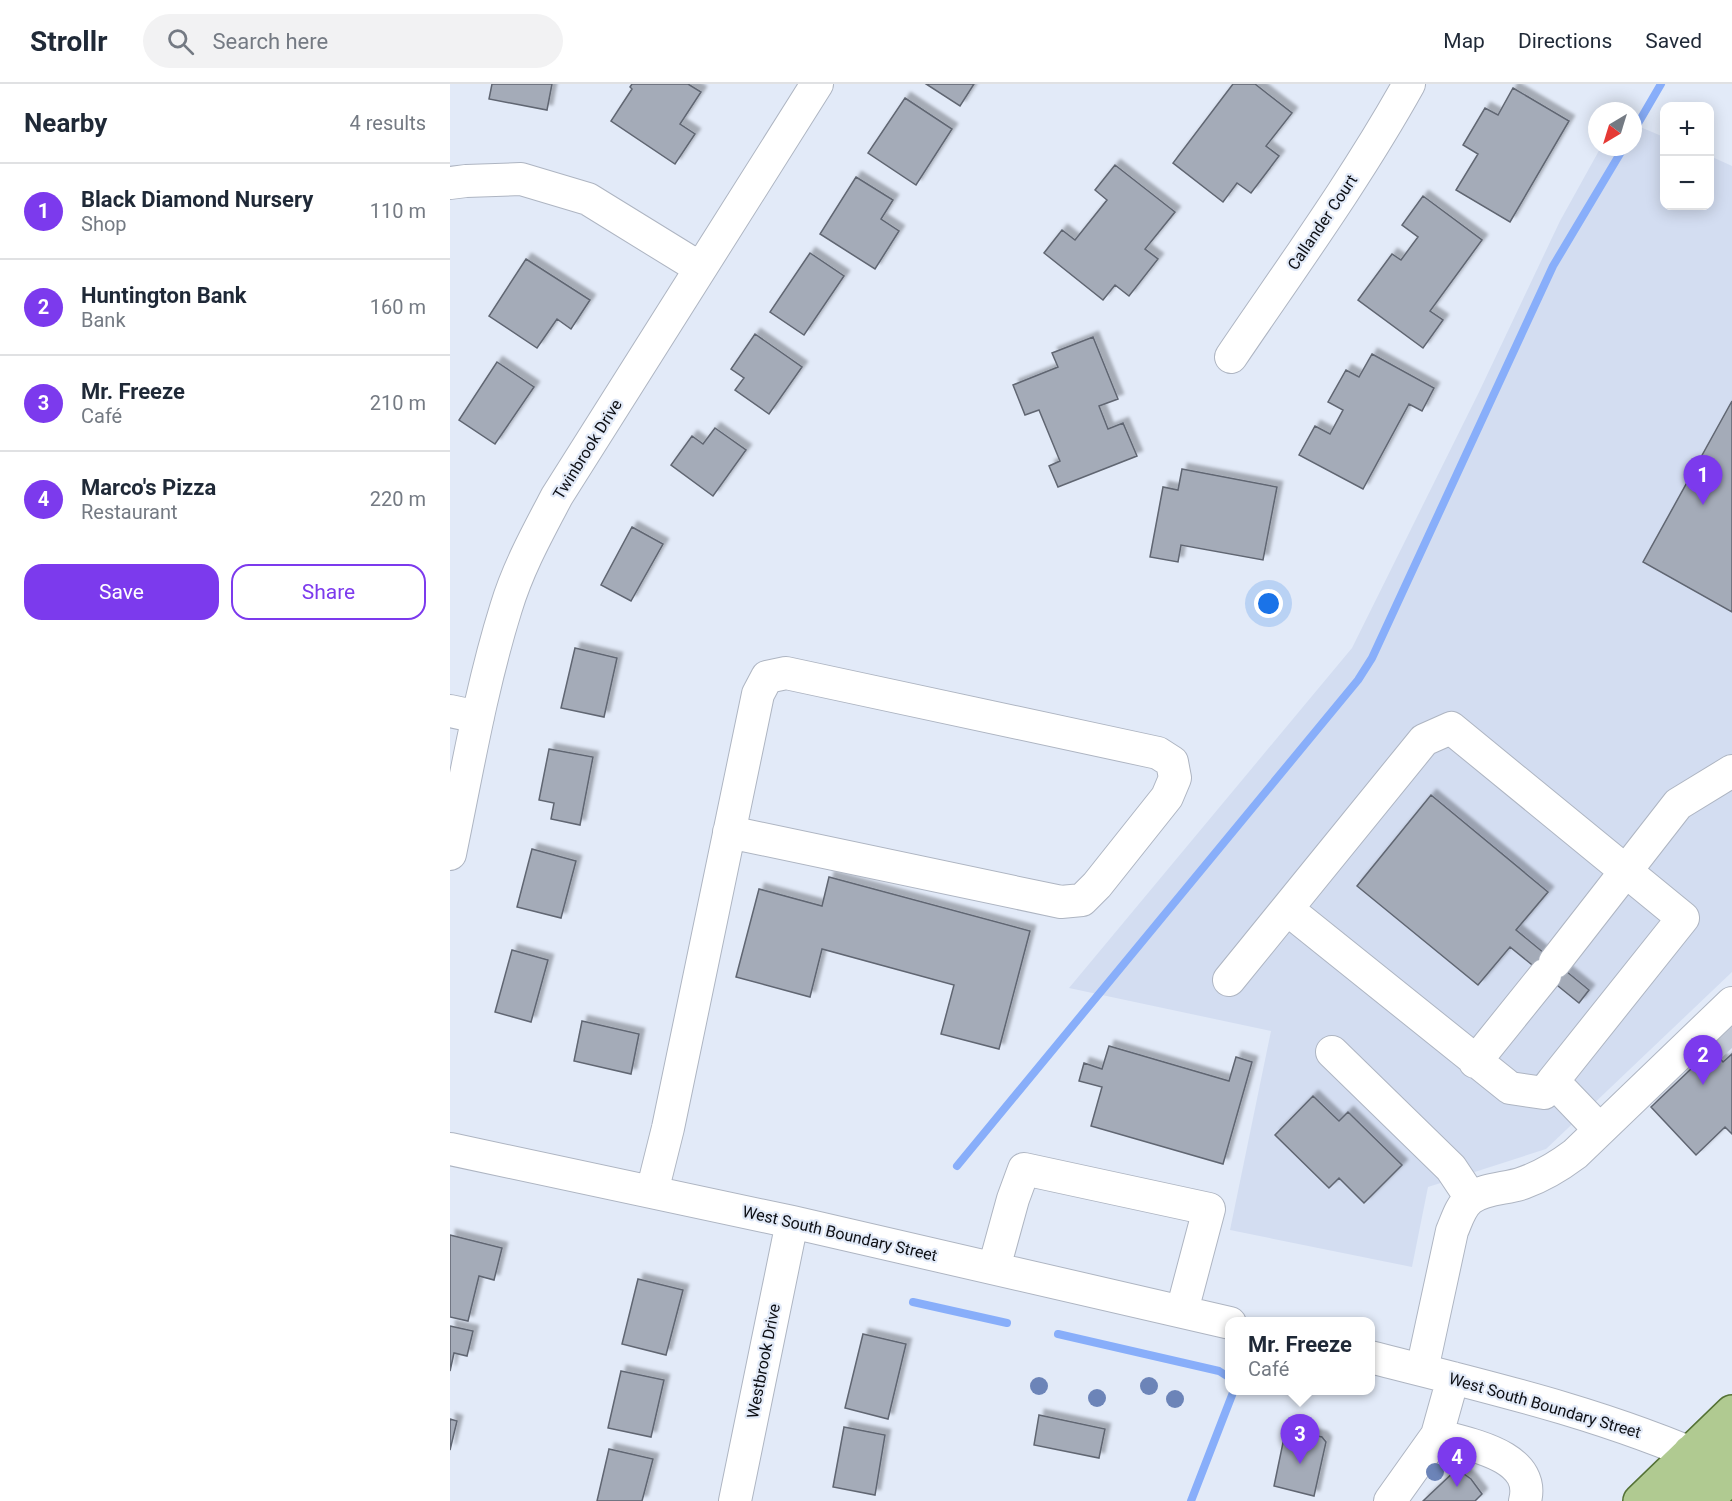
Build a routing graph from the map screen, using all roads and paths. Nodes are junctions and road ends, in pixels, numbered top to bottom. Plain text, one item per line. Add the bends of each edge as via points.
1 (817, 84) edge
2 (1409, 84) edge
3 (450, 183) edge
4 (700, 268) junction
5 (1231, 357) dead end
6 (464, 714) edge
7 (1732, 771) edge
8 (729, 832) junction
9 (450, 854) edge
10 (1627, 872) junction
11 (1287, 909) junction
12 (1229, 980) dead end
13 (1732, 1003) edge
14 (1332, 1052) dead end
15 (1475, 1062) junction
16 (1553, 1081) junction
17 (1600, 1130) junction
18 (450, 1149) edge
19 (652, 1192) junction
20 (1471, 1198) junction
21 (792, 1222) junction
22 (994, 1268) junction
23 (1182, 1311) junction
24 (1225, 1322) edge
25 (1375, 1358) edge
26 (1422, 1370) junction
27 (1453, 1378) junction
28 (1732, 1412) edge
29 (1437, 1435) junction
30 (1720, 1472) edge
31 (735, 1501) edge
32 (1390, 1501) edge
33 (1525, 1501) edge
34 (1640, 1501) edge
35 (1679, 1501) edge

1 - 4 street, Twinbrook Drive
2 - 5 street, Callander Court via 1386,126
3 - 4 street via 521,179 588,199
4 - 6 street, Twinbrook Drive via 557,496 506,606 490,665
6 - 9 street, Twinbrook Drive
7 - 10 street via 1678,804
8 - 8 street via 758,694 767,677 786,673 1158,753 1172,762 1175,778 1167,796 1082,900 1061,902
8 - 19 street
10 - 11 street via 1451,728 1425,740
10 - 15 street
10 - 16 street via 1683,918
11 - 12 street
11 - 15 street
13 - 17 street
14 - 20 street via 1451,1168
15 - 16 street via 1509,1088 1544,1093
16 - 17 street
17 - 20 street via 1554,1170
18 - 19 street, West South Boundary Street
19 - 21 street, West South Boundary Street
20 - 26 street via 1452,1231
21 - 22 street, West South Boundary Street
21 - 31 street, Westbrook Drive
22 - 23 street, West South Boundary Street
22 - 23 street via 1024,1169 1209,1209
23 - 24 street, West South Boundary Street
25 - 26 street, West South Boundary Street
26 - 27 street, West South Boundary Street
27 - 29 street
27 - 30 street, West South Boundary Street via 1619,1424
28 - 30 main road
29 - 32 street
29 - 33 street via 1511,1462 1524,1478
30 - 34 main road
30 - 35 main road via 1695,1463 1693,1483

